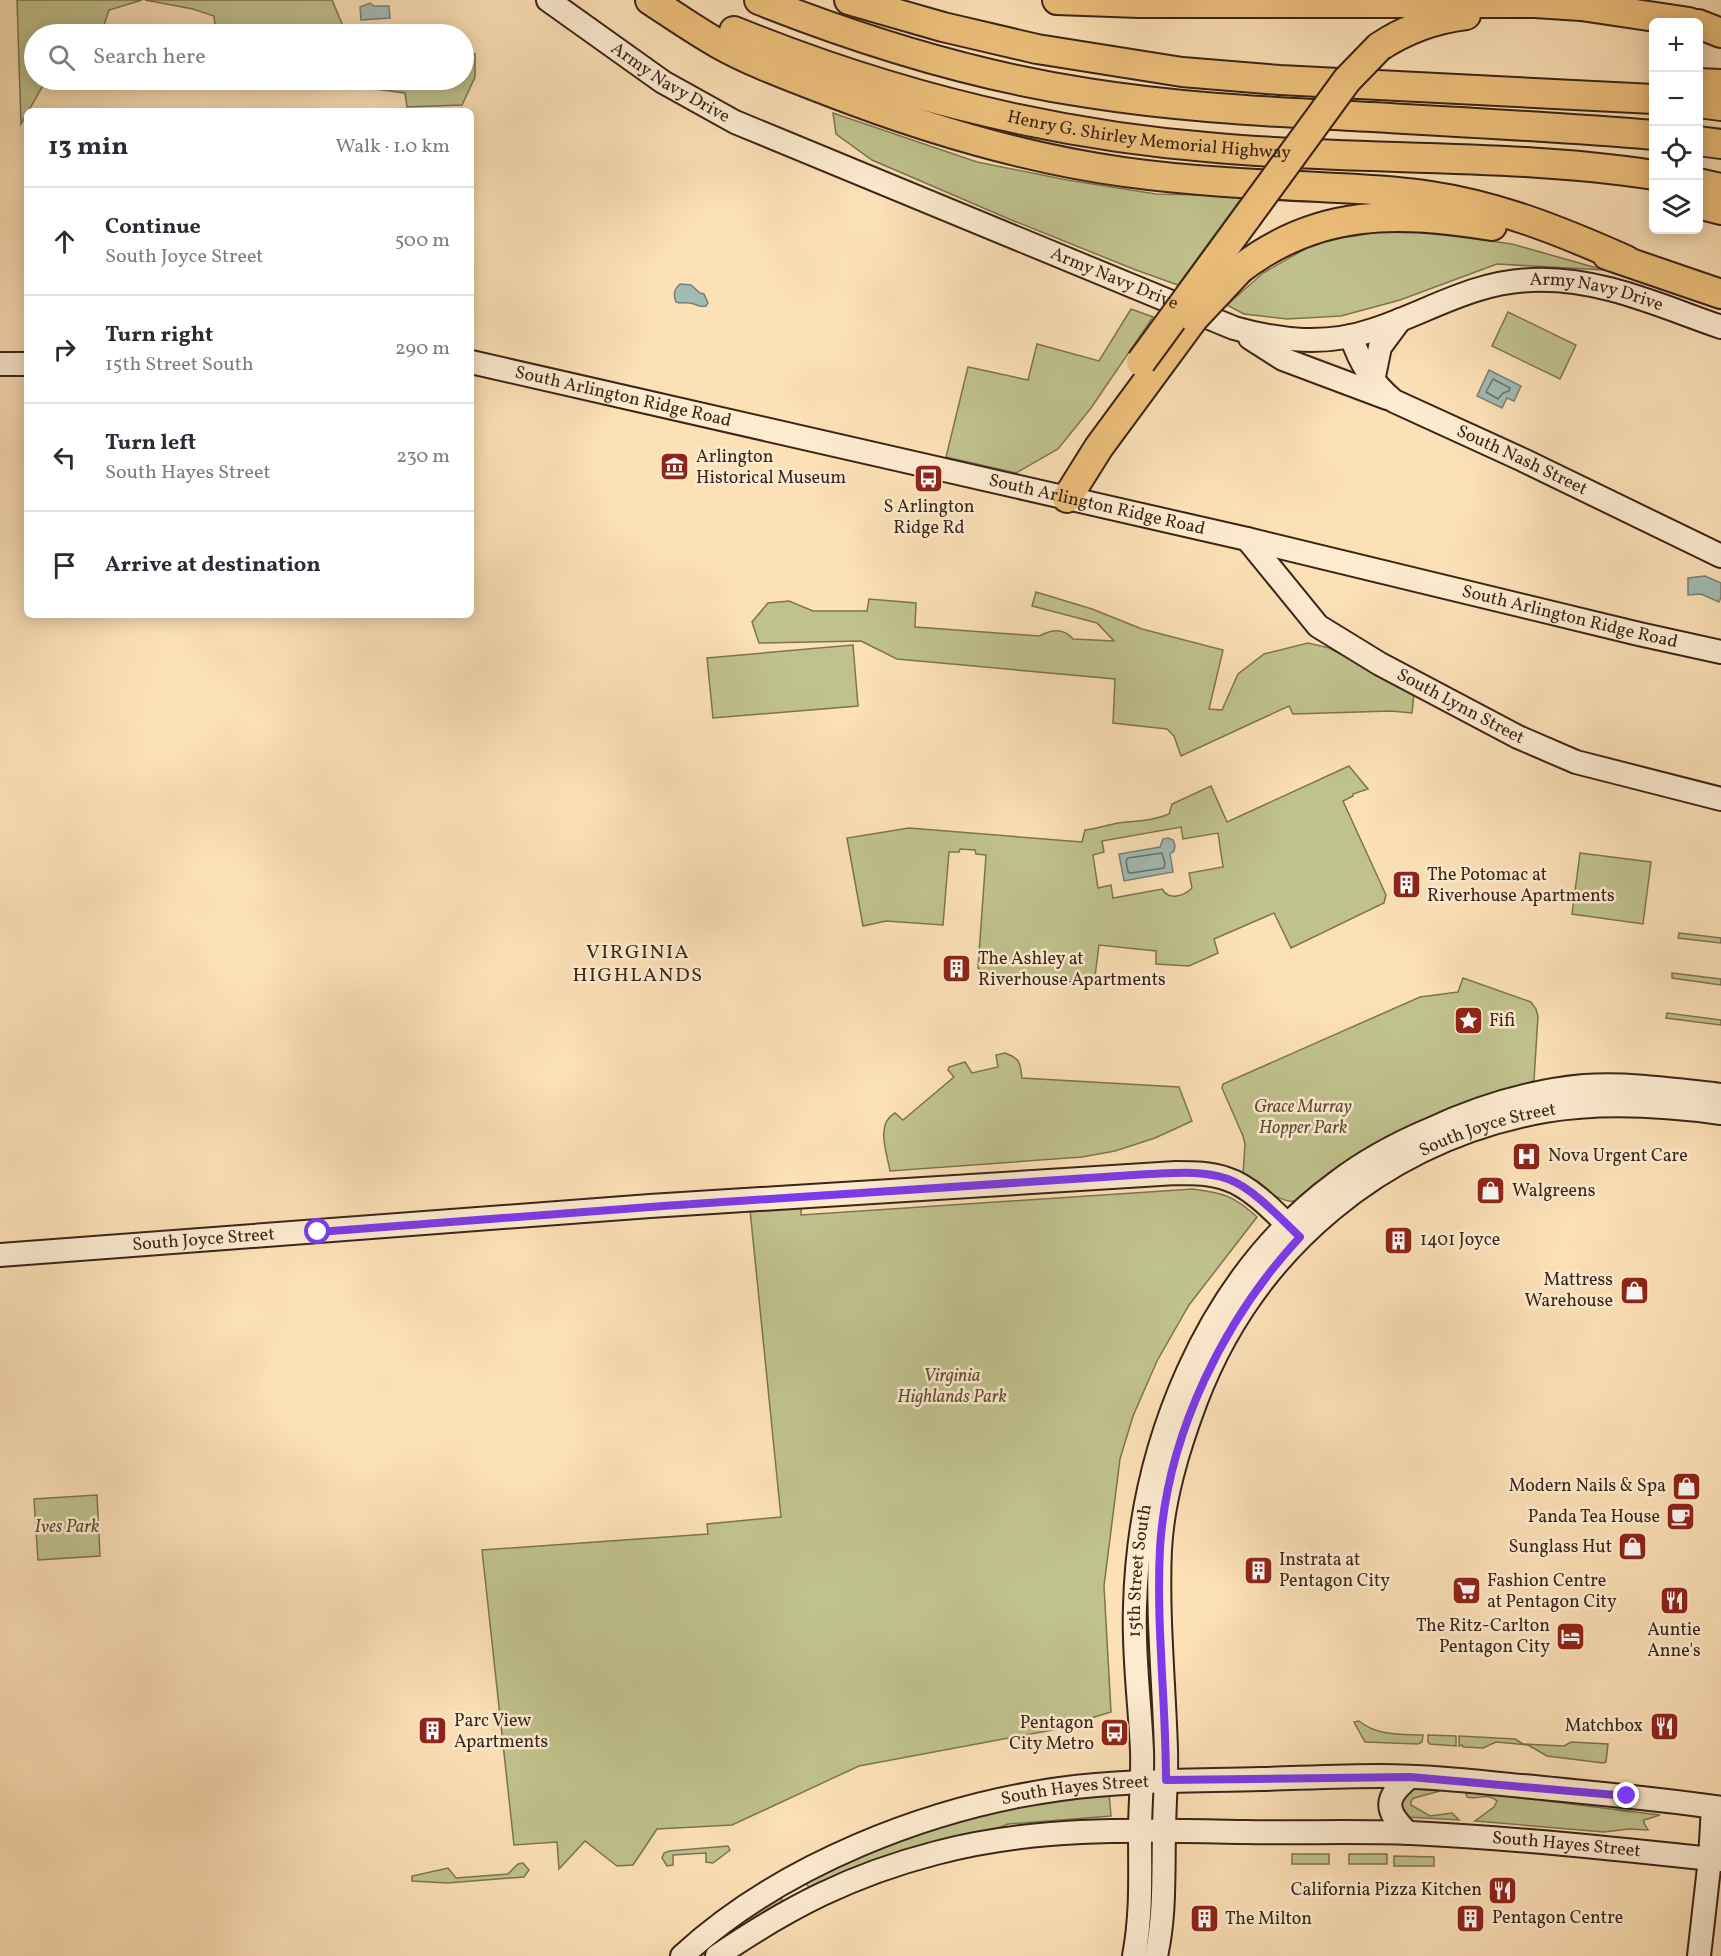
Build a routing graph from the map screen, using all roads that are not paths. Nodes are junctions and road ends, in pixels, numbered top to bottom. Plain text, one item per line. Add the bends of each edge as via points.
1 (548, 0) edge
2 (650, 0) edge
3 (664, 0) edge
4 (759, 0) edge
5 (1057, 0) edge
6 (855, 2) edge
7 (1581, 6) junction
8 (1662, 18) edge
9 (1703, 25) edge
10 (1703, 26) edge
11 (1721, 28) edge
12 (1721, 33) edge
13 (796, 67) junction
14 (1649, 81) edge
15 (837, 82) junction
16 (1703, 83) edge
17 (1721, 84) edge
18 (1477, 90) junction
19 (1649, 99) edge
20 (1703, 104) edge
21 (1721, 106) edge
22 (1649, 135) edge
23 (1703, 142) edge
24 (1721, 144) edge
25 (1338, 156) junction
26 (1649, 174) edge
27 (1703, 184) edge
28 (1721, 188) edge
29 (1649, 193) edge
30 (1703, 205) edge
31 (1721, 210) edge
32 (1626, 260) junction
33 (1229, 263) junction
34 (1716, 291) edge
35 (1400, 320) junction
36 (1721, 327) edge
37 (1234, 328) junction
38 (1351, 336) junction
39 (474, 363) edge
40 (0, 364) edge
41 (24, 364) edge
42 (1373, 381) junction
43 (1394, 401) junction
44 (1059, 496) junction
45 (1247, 539) junction
46 (1721, 556) edge
47 (1325, 558) junction
48 (1298, 600) junction
49 (1721, 652) edge
50 (1721, 799) edge
51 (1721, 1095) edge
52 (1721, 1113) edge
53 (1294, 1231) junction
54 (0, 1255) edge
55 (1410, 1777) junction
56 (1166, 1780) junction
57 (1142, 1782) junction
58 (1717, 1808) edge
59 (1140, 1831) junction
60 (1164, 1831) junction
61 (1408, 1833) junction
62 (1715, 1860) edge
63 (682, 1956) edge
64 (717, 1956) edge
65 (1134, 1956) edge
66 (1156, 1956) edge
67 (1699, 1956) edge

1 - 37 main road, Army Navy Drive via 670,86 735,122
2 - 13 highway via 720,45
3 - 13 highway
4 - 22 highway via 851,34 989,74 1138,100 1238,110
5 - 7 highway via 1504,2
6 - 18 highway via 1009,43 1134,66 1231,76
7 - 8 highway
7 - 33 highway, bridge via 1444,18 1408,30 1379,47 1347,80 1246,217
9 - 11 highway
10 - 12 highway
13 - 15 highway
14 - 18 highway via 1596,77
15 - 25 highway, Henry G. Shirley Memorial Highway via 1067,130 1167,144
15 - 32 highway via 935,130 999,147 1092,167 1193,180 1407,192 1457,200 1535,223
16 - 17 highway
18 - 19 highway
20 - 21 highway
23 - 24 highway
25 - 26 highway, Henry G. Shirley Memorial Highway via 1537,163
25 - 29 highway via 1434,171 1570,181
27 - 28 highway
30 - 31 highway
32 - 33 highway via 1497,227 1444,219 1373,216 1304,232
32 - 34 highway
33 - 44 highway, bridge via 1059,475
35 - 36 main road, Army Navy Drive via 1471,290 1531,280 1563,280 1613,289
35 - 38 main road, Army Navy Drive
35 - 42 main road via 1380,347
37 - 38 main road, Army Navy Drive via 1291,340
37 - 43 main road via 1283,358
38 - 42 main road, South Nash Street
39 - 44 main road, South Arlington Ridge Road
40 - 41 main road
42 - 43 main road, South Nash Street
43 - 46 main road, South Nash Street
44 - 45 main road, South Arlington Ridge Road
45 - 47 main road, South Arlington Ridge Road
45 - 48 main road, South Lynn Street
47 - 48 main road via 1309,559 1297,570
47 - 49 main road, South Arlington Ridge Road
48 - 50 main road, South Lynn Street via 1318,626 1380,664 1518,736 1576,762
51 - 53 main road, South Joyce Street via 1606,1085 1509,1099 1451,1120 1376,1156 1336,1182
52 - 53 main road, South Joyce Street via 1611,1105 1546,1111 1505,1121 1419,1153
53 - 54 main road, South Joyce Street via 1229,1179 1176,1173 639,1207
53 - 56 main road, 15th Street South via 1224,1338 1204,1380 1174,1466 1160,1547
53 - 57 main road, 15th Street South via 1255,1261 1208,1331 1179,1393 1155,1463 1134,1609
55 - 56 main road, South Hayes Street
55 - 58 main road, South Hayes Street
55 - 61 main road via 1393,1792 1390,1804 1397,1822
56 - 57 main road, South Hayes Street
56 - 60 main road, 15th Street South
57 - 59 main road, 15th Street South
57 - 63 main road, South Hayes Street via 1005,1798 896,1830 826,1861 766,1894
58 - 62 main road
59 - 60 main road, South Hayes Street
59 - 64 main road, South Hayes Street via 977,1843 903,1862 804,1902
59 - 65 main road, 15th Street South via 1140,1927
60 - 61 main road, South Hayes Street
60 - 66 main road, 15th Street South via 1163,1905
61 - 62 main road, South Hayes Street via 1571,1844
62 - 67 main road

